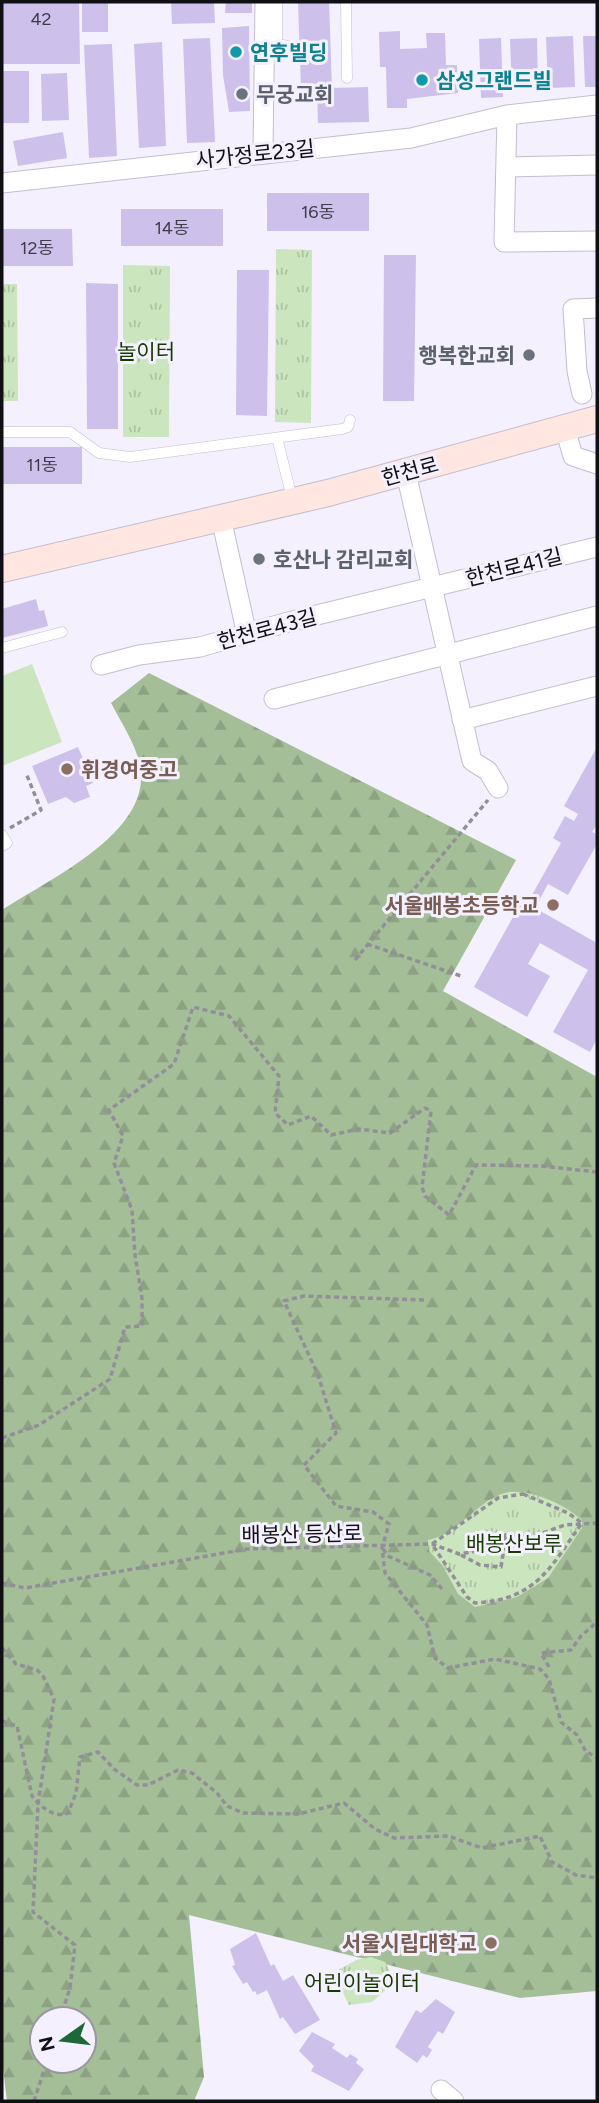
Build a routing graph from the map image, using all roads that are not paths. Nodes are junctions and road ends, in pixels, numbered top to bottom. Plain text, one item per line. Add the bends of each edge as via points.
1 (265, 2) edge
2 (277, 2) edge
3 (346, 2) edge
4 (293, 47) dead end
5 (347, 78) dead end
6 (597, 104) edge
7 (507, 115) junction
8 (263, 153) junction
9 (597, 165) edge
10 (506, 167) junction
11 (2, 183) edge
12 (597, 241) edge
13 (597, 309) edge
14 (582, 394) dead end
15 (597, 419) edge
16 (351, 420) dead end
17 (565, 429) junction
18 (2, 432) edge
19 (277, 438) junction
20 (597, 464) edge
21 (405, 473) junction
22 (293, 501) junction
23 (221, 518) junction
24 (597, 547) edge
25 (2, 569) edge
26 (431, 587) junction
27 (597, 616) edge
28 (62, 632) dead end
29 (247, 635) junction
30 (2, 648) edge
31 (446, 654) junction
32 (101, 665) dead end
33 (597, 686) edge
34 (274, 699) dead end
35 (462, 720) junction
36 (498, 788) road end
37 (2, 833) edge
38 (2, 846) edge

1 - 8 street
2 - 4 lane via 277,44
3 - 5 lane
6 - 7 street, 사가정로23길
7 - 8 street, 사가정로23길 via 411,138
7 - 10 street
8 - 11 street, 사가정로23길
9 - 10 street
10 - 12 street via 504,242
13 - 14 street via 573,310 576,371
15 - 17 main road, 한천로
16 - 19 lane via 342,429
17 - 20 street via 573,456
17 - 21 main road, 한천로
18 - 19 lane via 70,432 99,453 113,457
19 - 22 lane
21 - 22 main road, 한천로
21 - 26 street
22 - 23 main road, 한천로
23 - 25 main road, 한천로
23 - 29 street
24 - 26 street, 한천로41길
26 - 29 street, 한천로43길
26 - 31 street
27 - 31 street
28 - 30 lane
29 - 32 street, 한천로43길
31 - 34 street
31 - 35 street
33 - 35 street
35 - 36 street via 472,761 488,771
37 - 38 lane via 7,843

